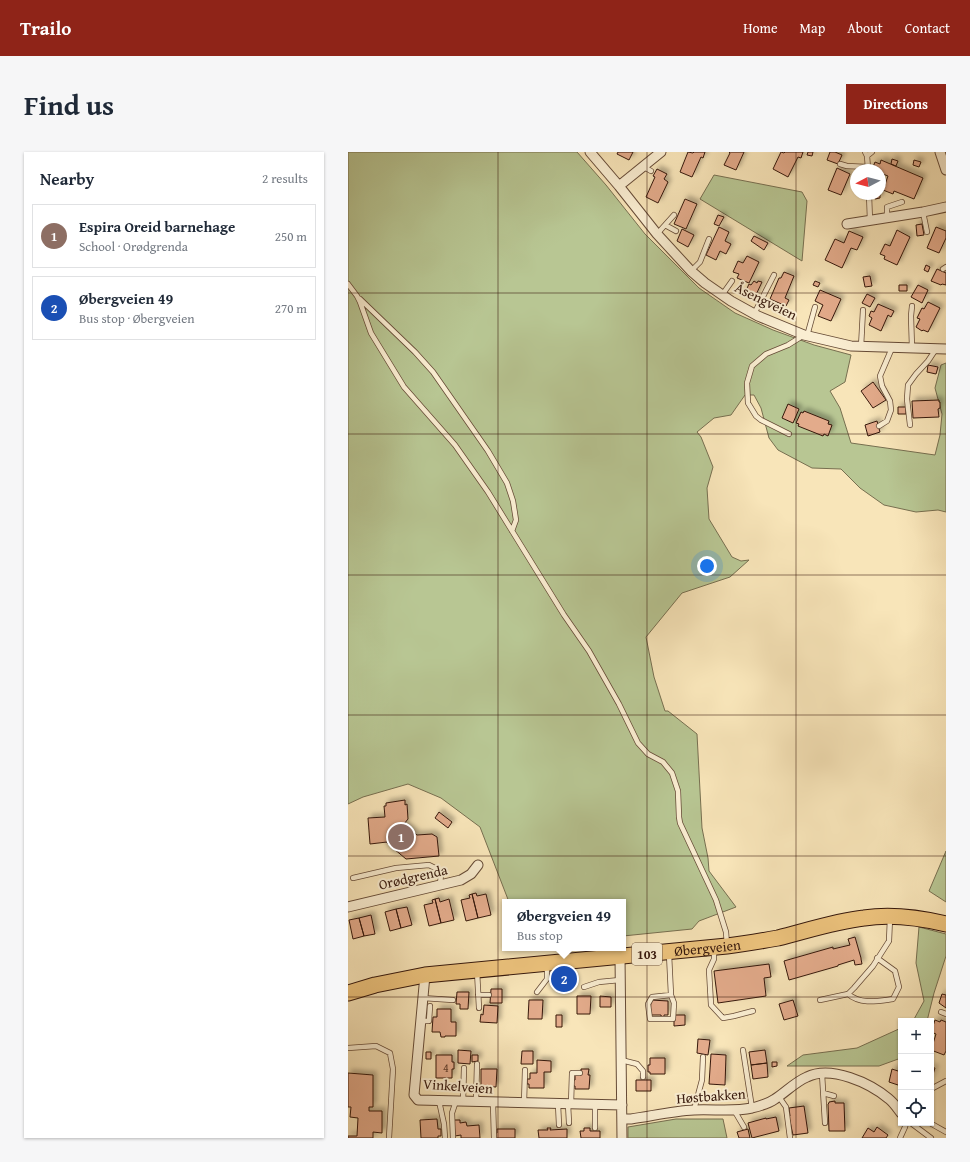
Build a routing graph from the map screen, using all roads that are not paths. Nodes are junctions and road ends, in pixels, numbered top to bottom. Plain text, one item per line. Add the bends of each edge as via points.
1 (590, 152) edge
2 (872, 152) edge
3 (940, 152) edge
4 (656, 153) edge
5 (866, 154) edge
6 (840, 164) dead end
7 (867, 164) edge
8 (850, 166) edge
9 (946, 170) edge
10 (619, 186) junction
11 (869, 200) edge
12 (902, 202) dead end
13 (946, 207) edge
14 (923, 212) junction
15 (674, 215) dead end
16 (887, 218) junction
17 (870, 221) junction
18 (847, 224) dead end
19 (666, 225) junction
20 (676, 231) dead end
21 (927, 232) dead end
22 (657, 234) junction
23 (709, 239) dead end
24 (691, 271) junction
25 (774, 275) dead end
26 (732, 280) dead end
27 (348, 284) edge
28 (722, 295) junction
29 (357, 296) junction
30 (815, 306) dead end
31 (912, 306) dead end
32 (863, 310) dead end
33 (754, 314) junction
34 (805, 335) junction
35 (861, 347) junction
36 (892, 348) junction
37 (912, 348) junction
38 (936, 349) junction
39 (946, 349) edge
40 (910, 425) dead end
41 (879, 426) dead end
42 (789, 434) dead end
43 (512, 531) junction
44 (478, 864) dead end
45 (353, 878) dead end
46 (440, 885) junction
47 (348, 907) edge
48 (890, 916) junction
49 (946, 924) edge
50 (720, 947) junction
51 (669, 952) junction
52 (620, 956) junction
53 (877, 958) junction
54 (547, 964) junction
55 (477, 970) junction
56 (425, 976) junction
57 (620, 980) junction
58 (584, 987) dead end
59 (537, 992) dead end
60 (348, 993) edge
61 (478, 994) junction
62 (848, 994) junction
63 (489, 995) dead end
64 (671, 995) junction
65 (423, 998) junction
66 (453, 1000) dead end
67 (820, 1000) dead end
68 (430, 1006) dead end
69 (479, 1008) dead end
70 (753, 1011) dead end
71 (421, 1021) junction
72 (348, 1048) edge
73 (743, 1050) dead end
74 (703, 1058) dead end
75 (621, 1060) junction
76 (477, 1064) dead end
77 (464, 1068) dead end
78 (525, 1070) dead end
79 (580, 1073) dead end
80 (822, 1074) junction
81 (643, 1077) dead end
82 (946, 1082) edge
83 (934, 1088) edge
84 (823, 1093) junction
85 (834, 1096) dead end
86 (779, 1097) junction
87 (439, 1101) junction
88 (460, 1102) junction
89 (476, 1102) junction
90 (493, 1103) junction
91 (524, 1103) junction
92 (558, 1104) junction
93 (570, 1104) junction
94 (595, 1105) junction
95 (622, 1105) junction
96 (752, 1108) junction
97 (898, 1109) edge
98 (694, 1110) junction
99 (734, 1110) junction
100 (622, 1119) junction
101 (570, 1123) dead end
102 (825, 1123) dead end
103 (559, 1125) dead end
104 (934, 1125) edge
105 (905, 1126) edge
106 (915, 1126) edge
107 (744, 1127) dead end
108 (595, 1128) dead end
109 (946, 1132) edge
110 (388, 1138) edge
111 (445, 1138) edge
112 (453, 1138) edge
113 (494, 1138) edge
114 (622, 1138) edge
115 (790, 1138) edge
116 (900, 1138) edge
117 (931, 1138) edge

1 - 10 street, Åsengveien
2 - 5 lane
3 - 9 street
4 - 10 street via 647,169
5 - 7 lane
6 - 8 lane
10 - 22 street, Åsengveien
11 - 17 lane
12 - 16 lane via 887,207
13 - 14 street
14 - 16 street
14 - 21 lane
15 - 19 lane
16 - 17 street
17 - 18 street
19 - 20 lane
19 - 22 lane
22 - 24 street, Åsengveien
23 - 24 lane via 700,262
24 - 28 street, Åsengveien
25 - 33 lane
26 - 28 lane
27 - 29 lane
28 - 33 street, Åsengveien
29 - 43 lane via 371,333 404,387 454,445
29 - 43 lane via 433,372 488,451 507,483 513,501 516,520
30 - 34 lane
31 - 37 lane
32 - 35 lane
33 - 34 street, Åsengveien
34 - 35 street, Åsengveien
34 - 42 lane via 766,354 752,366 747,383 748,403 756,416
35 - 36 street, Åsengveien
36 - 37 street, Åsengveien
36 - 41 lane via 880,376 891,410 887,421
37 - 38 street, Åsengveien
38 - 39 street, Åsengveien
38 - 40 lane via 908,385
43 - 50 lane via 599,668 638,743 648,754 663,762 672,773 678,791 680,823 716,900 726,932
44 - 46 street, Orødgrenda via 471,874 461,880
45 - 46 lane via 396,868 429,865 441,874
46 - 47 street, Orødgrenda
48 - 49 main road, Øbergveien / 103
48 - 50 main road, Øbergveien / 103 via 864,918 778,938
48 - 53 lane via 889,941
50 - 51 main road, Øbergveien / 103
50 - 70 lane via 709,970 711,1005 723,1018
51 - 52 main road, Øbergveien / 103
51 - 64 lane
52 - 54 main road, Øbergveien / 103
52 - 57 street
53 - 62 lane
53 - 62 lane via 895,971 899,988 893,999 873,1002 855,999
54 - 55 main road, Øbergveien / 103
54 - 59 lane via 547,979
55 - 56 main road, Øbergveien / 103
55 - 61 lane
56 - 60 main road, Øbergveien / 103
56 - 65 street, Vinkelveien
57 - 58 lane via 599,982
57 - 75 street
61 - 63 lane
61 - 69 lane
62 - 67 lane
64 - 64 lane via 652,997 648,1004 650,1019 673,1019 674,1003
65 - 66 lane
65 - 71 street, Vinkelveien
68 - 71 lane via 429,1021
71 - 87 street, Vinkelveien via 414,1095 418,1100
72 - 110 lane via 376,1046 390,1053 393,1069
73 - 96 lane
74 - 98 lane via 702,1080
75 - 81 lane via 637,1064 643,1071
75 - 95 street
76 - 89 lane
77 - 88 lane
78 - 91 lane
79 - 93 lane via 572,1073
80 - 84 lane
80 - 86 street, Høstbakken via 807,1077
80 - 97 street, Høstbakken via 837,1074 863,1082 890,1100
82 - 83 lane
84 - 85 lane
84 - 102 lane
86 - 96 street, Høstbakken
86 - 115 lane via 786,1107
87 - 88 street, Vinkelveien
87 - 111 lane
88 - 89 street, Vinkelveien
88 - 112 lane via 452,1113
89 - 90 street, Vinkelveien
90 - 91 street, Vinkelveien
90 - 113 lane
91 - 92 street, Vinkelveien
92 - 93 street, Vinkelveien
92 - 103 lane
93 - 94 street, Vinkelveien
93 - 101 lane
94 - 95 street, Vinkelveien
94 - 108 lane
95 - 100 street
96 - 99 street, Høstbakken
98 - 99 street, Høstbakken
98 - 100 street, Høstbakken
99 - 107 lane
100 - 114 street
104 - 109 lane
105 - 116 lane
106 - 117 lane

